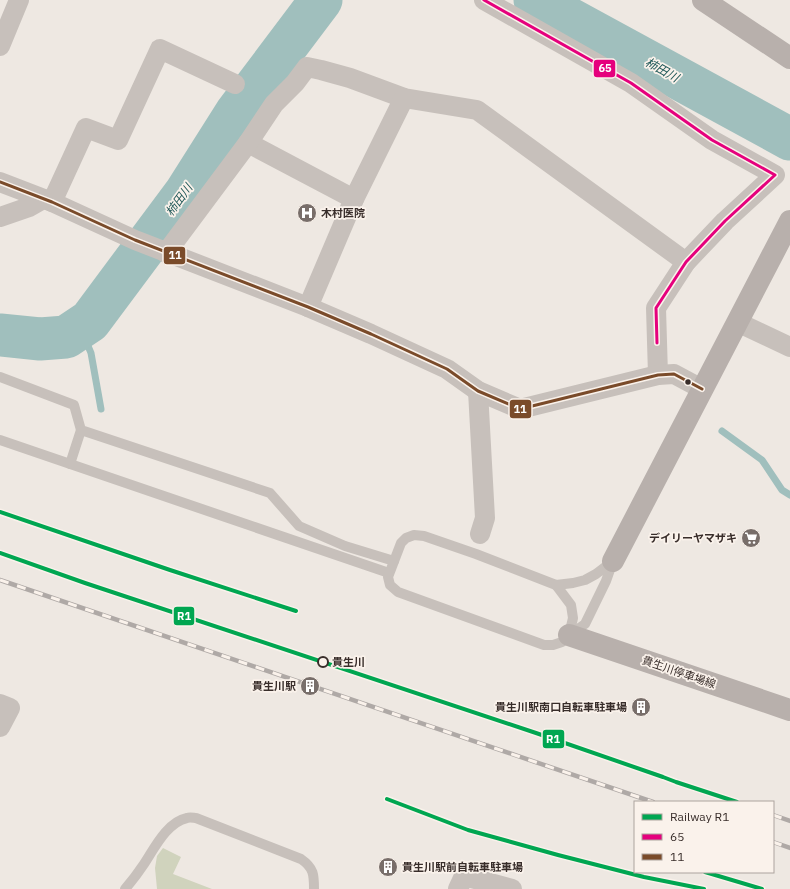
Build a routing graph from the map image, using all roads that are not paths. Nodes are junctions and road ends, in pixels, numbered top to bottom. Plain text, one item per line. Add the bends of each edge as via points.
1 (19, 0) edge
2 (484, 0) edge
3 (703, 0) edge
4 (6, 17) edge
5 (0, 46) edge
6 (790, 58) edge
7 (236, 84) dead end
8 (404, 98) junction
9 (248, 143) junction
10 (0, 182) edge
11 (354, 199) junction
12 (48, 201) junction
13 (0, 217) edge
14 (790, 221) edge
15 (159, 250) junction
16 (686, 262) junction
17 (308, 306) junction
18 (737, 322) junction
19 (790, 347) edge
20 (658, 375) junction
21 (0, 377) edge
22 (702, 389) junction
23 (478, 391) junction
24 (81, 430) junction
25 (0, 440) edge
26 (70, 464) junction
27 (480, 534) dead end
28 (394, 561) junction
29 (613, 561) junction
30 (389, 573) junction
31 (556, 585) junction
32 (569, 635) junction
33 (0, 704) edge
34 (790, 710) edge
35 (0, 727) edge
36 (126, 889) edge
37 (314, 889) edge
38 (458, 889) edge
39 (512, 889) edge

1 - 4 street
2 - 16 street via 631,82 712,140 775,175 725,221
3 - 6 street
4 - 5 street
7 - 12 street via 160,49 118,140 86,128
8 - 9 street via 350,78 307,68 274,104
8 - 11 street
8 - 16 street via 477,110
9 - 11 street
9 - 15 street
10 - 12 street
11 - 17 street
12 - 13 street
12 - 15 street
14 - 18 street
15 - 17 street
16 - 20 street via 656,308
17 - 23 street via 446,369
18 - 19 street
18 - 22 street
20 - 22 street via 674,374
20 - 23 street via 520,409
21 - 24 lane via 74,405
22 - 29 street
23 - 27 street via 485,518
24 - 26 lane
24 - 28 lane via 270,493 300,526 345,546
25 - 26 lane
26 - 30 lane
28 - 30 lane
28 - 31 lane via 401,543 406,538 414,535 424,536
29 - 31 lane via 585,580
29 - 32 lane via 585,624
30 - 32 lane via 390,585 398,592 544,645 562,642
31 - 32 lane via 571,605 573,618
32 - 34 street, 貴生川停車場線
33 - 35 street via 10,708
36 - 37 lane via 171,826 188,818 196,818 301,859 312,871
38 - 39 street via 464,876

